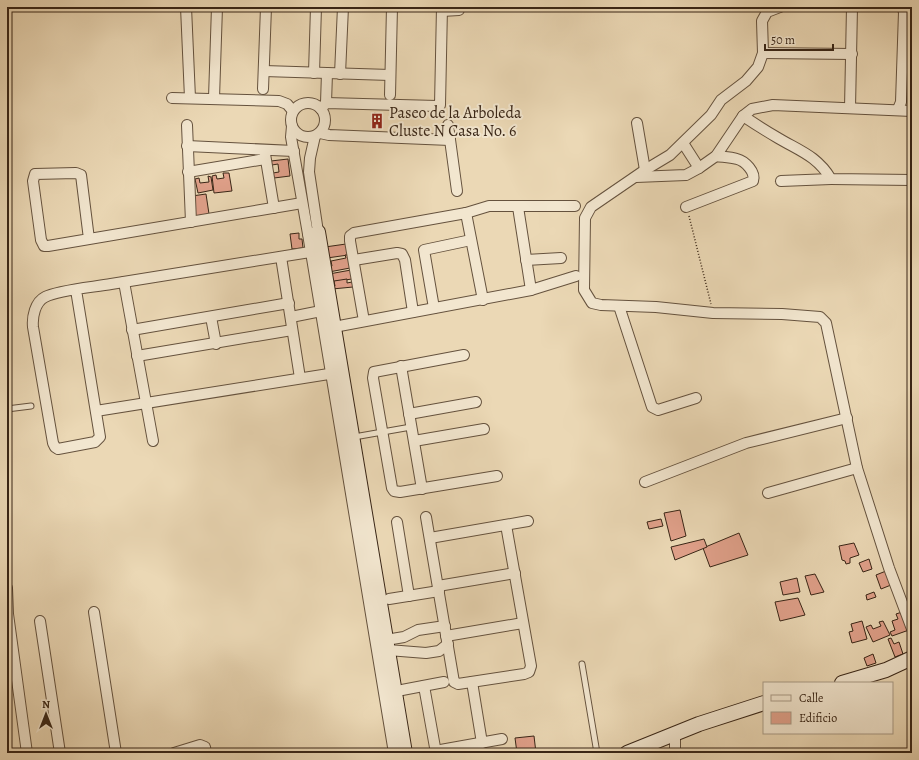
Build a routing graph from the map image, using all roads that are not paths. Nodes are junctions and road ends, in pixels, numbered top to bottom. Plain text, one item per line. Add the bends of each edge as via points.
1 (186, 7) edge
2 (218, 7) edge
3 (266, 7) edge
4 (316, 7) edge
5 (342, 7) edge
6 (392, 7) edge
7 (459, 7) edge
8 (780, 7) edge
9 (852, 7) edge
10 (902, 7) edge
11 (442, 9) edge
12 (763, 53) junction
13 (852, 54) junction
14 (264, 71) junction
15 (314, 73) junction
16 (327, 73) junction
17 (340, 74) junction
18 (390, 75) junction
19 (263, 89) dead end
20 (390, 96) dead end
21 (172, 98) dead end
22 (190, 98) junction
23 (214, 98) junction
24 (323, 106) junction
25 (850, 108) junction
26 (898, 110) junction
27 (293, 111) junction
28 (912, 111) edge
29 (743, 116) junction
30 (637, 123) dead end
31 (187, 125) dead end
32 (448, 125) dead end
33 (292, 126) junction
34 (317, 134) junction
35 (450, 140) junction
36 (683, 143) junction
37 (187, 146) junction
38 (294, 151) junction
39 (265, 155) junction
40 (716, 156) junction
41 (699, 168) junction
42 (645, 170) junction
43 (188, 172) junction
44 (636, 177) junction
45 (831, 179) junction
46 (912, 180) edge
47 (781, 181) dead end
48 (457, 191) dead end
49 (302, 203) junction
50 (575, 206) dead end
51 (518, 207) junction
52 (686, 207) road end
53 (274, 208) junction
54 (466, 213) junction
55 (191, 222) junction
56 (313, 233) junction
57 (88, 239) junction
58 (471, 240) junction
59 (310, 252) junction
60 (281, 257) junction
61 (561, 258) dead end
62 (354, 260) junction
63 (526, 260) junction
64 (576, 276) dead end
65 (124, 282) junction
66 (76, 290) junction
67 (531, 290) junction
68 (483, 300) junction
69 (288, 304) junction
70 (619, 306) junction
71 (434, 308) junction
72 (326, 310) junction
73 (414, 312) junction
74 (211, 317) junction
75 (291, 317) junction
76 (364, 321) junction
77 (334, 327) junction
78 (132, 330) junction
79 (292, 330) junction
80 (216, 344) junction
81 (464, 355) dead end
82 (137, 356) junction
83 (401, 366) junction
84 (336, 373) junction
85 (300, 378) junction
86 (696, 398) dead end
87 (476, 402) dead end
88 (145, 403) junction
89 (31, 406) dead end
90 (7, 409) edge
91 (96, 411) junction
92 (410, 414) junction
93 (847, 418) junction
94 (411, 427) junction
95 (484, 429) dead end
96 (382, 432) junction
97 (353, 437) junction
98 (153, 441) dead end
99 (414, 441) junction
100 (857, 468) junction
101 (497, 476) dead end
102 (645, 482) dead end
103 (422, 489) junction
104 (768, 493) dead end
105 (426, 517) dead end
106 (528, 521) dead end
107 (397, 522) dead end
108 (506, 525) junction
109 (430, 538) junction
110 (515, 573) junction
111 (7, 588) edge
112 (438, 589) junction
113 (409, 596) junction
114 (389, 599) dead end
115 (94, 612) dead end
116 (7, 614) edge
117 (40, 621) dead end
118 (523, 623) junction
119 (912, 629) edge
120 (446, 635) junction
121 (387, 645) junction
122 (912, 658) edge
123 (582, 664) dead end
124 (444, 682) dead end
125 (472, 682) junction
126 (845, 682) edge
127 (424, 686) junction
128 (402, 690) dead end
129 (763, 703) edge
130 (675, 735) junction
131 (502, 739) dead end
132 (482, 743) junction
133 (435, 752) edge
134 (27, 753) edge
135 (60, 753) edge
136 (116, 753) edge
137 (174, 753) edge
138 (206, 753) edge
139 (394, 753) edge
140 (405, 753) edge
141 (597, 753) edge
142 (627, 753) edge
143 (676, 753) edge

1 - 22 street
2 - 23 street
3 - 14 street
4 - 15 street
5 - 17 street
6 - 18 street
7 - 11 street via 456,11
8 - 12 street via 767,12 762,21
9 - 13 street
10 - 26 street via 902,87
11 - 24 street via 440,104
12 - 13 street
12 - 36 street via 754,72 722,100
13 - 25 street
14 - 15 street
14 - 19 street
15 - 16 street
16 - 17 street
16 - 24 street
17 - 18 street
18 - 20 street
21 - 22 street
22 - 23 street
23 - 27 street via 279,101 288,104
24 - 27 street via 306,103
24 - 34 street via 324,124
25 - 26 street
25 - 29 street via 773,104 752,109
26 - 28 street
27 - 33 street via 290,121
29 - 40 street
29 - 45 street via 811,156
30 - 42 street
31 - 37 street
32 - 35 street
33 - 34 street via 299,135 310,137
33 - 38 street
34 - 35 street
34 - 56 street via 309,172
35 - 48 street
36 - 41 street
36 - 42 street via 670,155
37 - 39 street
37 - 43 street
38 - 39 street
38 - 49 street
39 - 43 street
39 - 53 street
40 - 41 street
40 - 52 street via 738,159 752,171 753,181
41 - 44 street via 686,175
42 - 44 street
43 - 55 street
44 - 70 street via 591,207 585,218 584,290 592,303
45 - 46 street
45 - 47 street
49 - 53 street
49 - 56 street
50 - 51 street
51 - 54 street via 489,206
51 - 63 street
53 - 55 street
54 - 58 street
54 - 62 street via 354,233 350,236
55 - 57 street
56 - 59 street
56 - 72 street
57 - 57 street via 81,175 35,174 33,181 40,240 43,245
58 - 68 street
58 - 71 street via 424,250
59 - 60 street
59 - 72 street
60 - 65 street
60 - 69 street
61 - 63 street
62 - 73 street via 402,254
62 - 76 street
63 - 67 street
64 - 67 street
65 - 66 street
65 - 78 street
66 - 91 street
66 - 91 street via 44,297 38,304 32,321 55,447 98,441 100,435
67 - 68 street
68 - 71 street
69 - 74 street
69 - 75 street
70 - 86 street via 652,407 658,410
70 - 93 street via 820,317 826,323
71 - 73 street
72 - 75 street
72 - 77 street
72 - 84 street
73 - 76 street
74 - 78 street
74 - 80 street
75 - 79 street
76 - 77 street
77 - 84 street
78 - 82 street
79 - 80 street
79 - 85 street
80 - 82 street
81 - 83 street
82 - 88 street
83 - 92 street
83 - 96 street via 373,373
84 - 85 street
84 - 97 street
84 - 139 street
85 - 88 street
87 - 92 street
88 - 91 street
88 - 98 street
89 - 90 lane
92 - 94 street
93 - 100 street
93 - 102 street via 746,443
94 - 96 lane
94 - 99 street
95 - 99 street
96 - 97 lane
96 - 103 street via 393,490 400,492
97 - 121 street
99 - 103 street
100 - 104 street
100 - 119 street
101 - 103 street
105 - 109 street
106 - 108 street
107 - 113 street
108 - 109 street
108 - 110 street
109 - 112 street
110 - 112 street
110 - 118 street
111 - 116 street
112 - 113 street
112 - 120 street
113 - 114 street
115 - 136 street
116 - 134 street
117 - 135 street
118 - 120 street
118 - 125 street via 531,666 529,672
120 - 121 street via 418,630
120 - 121 street via 439,650 426,653
120 - 125 street via 454,682
121 - 140 street
122 - 126 street
123 - 141 lane
124 - 127 street
125 - 132 street
127 - 128 street
127 - 133 street
129 - 130 street
130 - 142 street
130 - 143 street
131 - 132 street
132 - 133 street
137 - 138 street via 200,746 205,747

